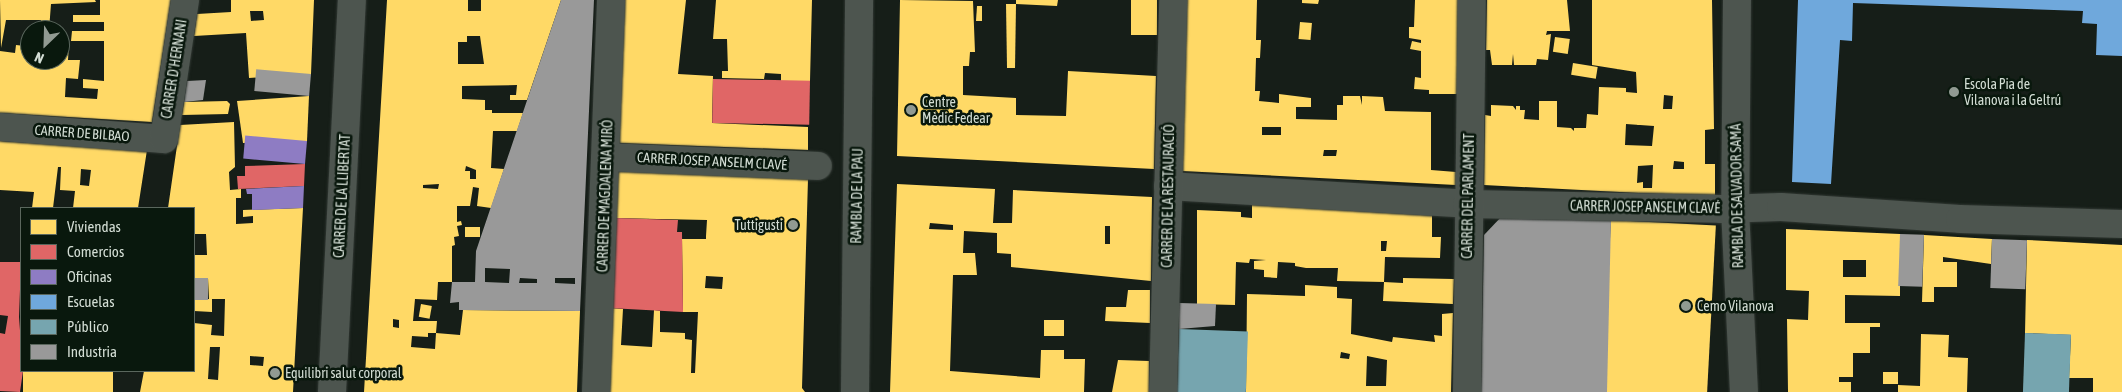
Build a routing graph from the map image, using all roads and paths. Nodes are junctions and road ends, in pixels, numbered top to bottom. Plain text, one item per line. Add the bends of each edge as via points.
1 (185, 0) edge
2 (352, 0) edge
3 (611, 0) edge
4 (858, 0) edge
5 (1173, 0) edge
6 (1472, 0) edge
7 (1737, 0) edge
8 (0, 127) edge
9 (164, 138) joint
10 (607, 157) junction
11 (818, 166) dead end
12 (1168, 186) junction
13 (1467, 204) junction
14 (1735, 209) junction
15 (2122, 224) edge
16 (332, 392) edge
17 (596, 392) edge
18 (855, 392) edge
19 (1163, 392) edge
20 (1467, 392) edge
21 (1744, 392) edge

1 - 9 street, CARRER D'HERNANI
2 - 16 street, CARRER DE LA LLIBERTAT
3 - 10 street, CARRER DE MAGDALENA MIRÓ
4 - 18 street, RAMBLA DE LA PAU
5 - 12 street, CARRER DE LA RESTAURACIÓ
6 - 13 street, CARRER DEL PARLAMENT
7 - 14 street, RAMBLA DE SALVADOR SAMÀ
8 - 9 street, CARRER DE BILBAO
10 - 11 street, CARRER JOSEP ANSELM CLAVÉ
10 - 17 street, CARRER DE MAGDALENA MIRÓ
12 - 13 street, CARRER JOSEP ANSELM CLAVÉ
12 - 19 street, CARRER DE LA RESTAURACIÓ
13 - 14 street, CARRER JOSEP ANSELM CLAVÉ
13 - 20 street, CARRER DEL PARLAMENT
14 - 15 street, CARRER JOSEP ANSELM CLAVÉ via 1781,207 1960,219
14 - 21 street, RAMBLA DE SALVADOR SAMÀ

